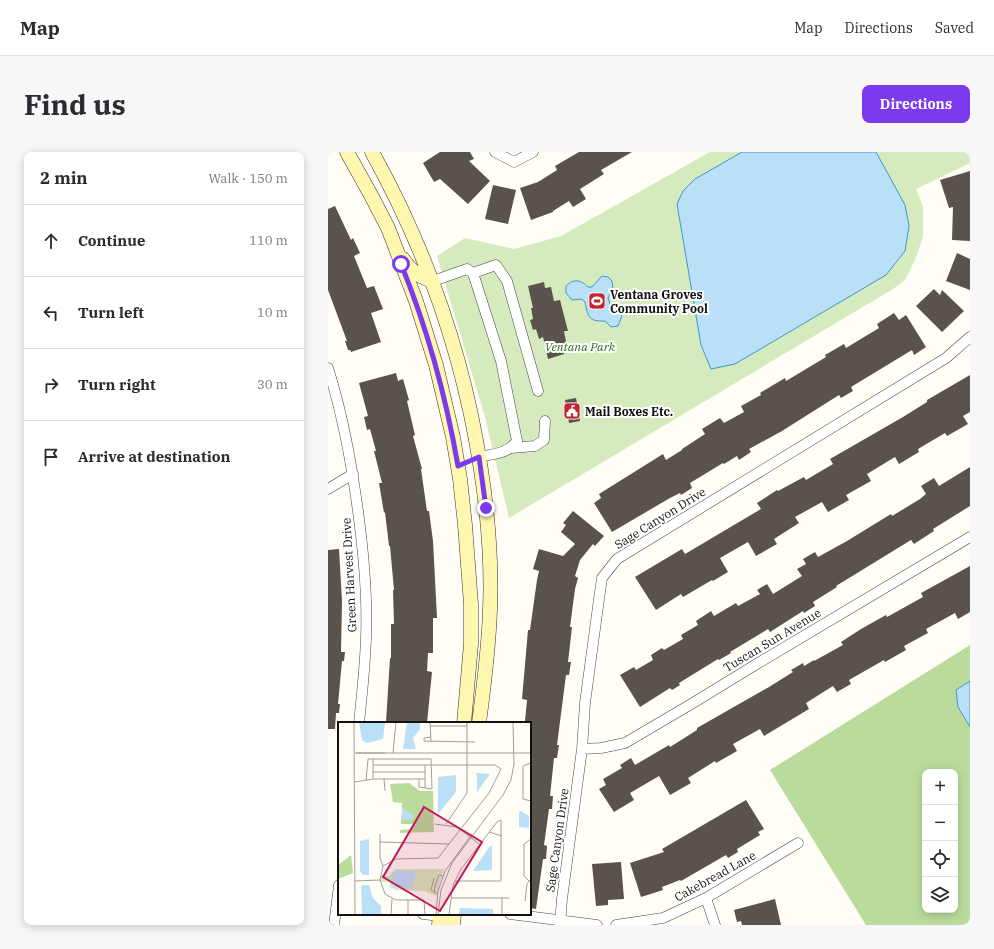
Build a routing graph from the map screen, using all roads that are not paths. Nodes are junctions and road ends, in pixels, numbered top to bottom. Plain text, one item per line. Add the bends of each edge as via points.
1 (347, 152) edge
2 (372, 152) edge
3 (495, 152) edge
4 (533, 152) edge
5 (394, 246) junction
6 (473, 272) junction
7 (433, 281) junction
8 (970, 336) edge
9 (328, 368) edge
10 (538, 391) dead end
11 (545, 421) dead end
12 (511, 448) junction
13 (479, 457) junction
14 (458, 466) junction
15 (353, 474) junction
16 (328, 489) edge
17 (970, 537) edge
18 (358, 722) edge
19 (464, 722) edge
20 (479, 722) edge
21 (582, 749) junction
22 (798, 843) dead end
23 (706, 898) junction
24 (338, 899) edge
25 (430, 915) edge
26 (516, 915) edge
27 (443, 917) edge
28 (560, 923) edge
29 (334, 925) edge
30 (452, 925) edge
31 (597, 925) edge
32 (616, 925) edge
33 (715, 925) edge

1 - 5 street via 388,228
2 - 7 street via 404,211
3 - 4 street via 514,162
5 - 7 street via 412,270 421,278
5 - 14 street via 416,301 434,358
6 - 7 street via 467,270
6 - 10 street via 496,265 507,281
6 - 12 street via 501,362 517,441
7 - 13 street via 456,350
8 - 21 street, Sage Canyon Drive via 946,358 617,559 602,578 585,703
9 - 15 street, Green Harvest Drive
11 - 12 street via 544,440 534,446
12 - 13 street
13 - 14 street
13 - 20 street via 486,508 490,576 488,644
14 - 19 street via 471,604 471,644
15 - 16 street
15 - 18 street, Green Harvest Drive via 366,599 366,638
17 - 21 street, Tuscan Sun Avenue via 625,743
21 - 28 street, Sage Canyon Drive
22 - 23 street, Cakebread Lane
23 - 32 street, Cakebread Lane via 663,918
23 - 33 street
24 - 29 street
25 - 27 street
26 - 28 street
27 - 30 street
28 - 31 street

